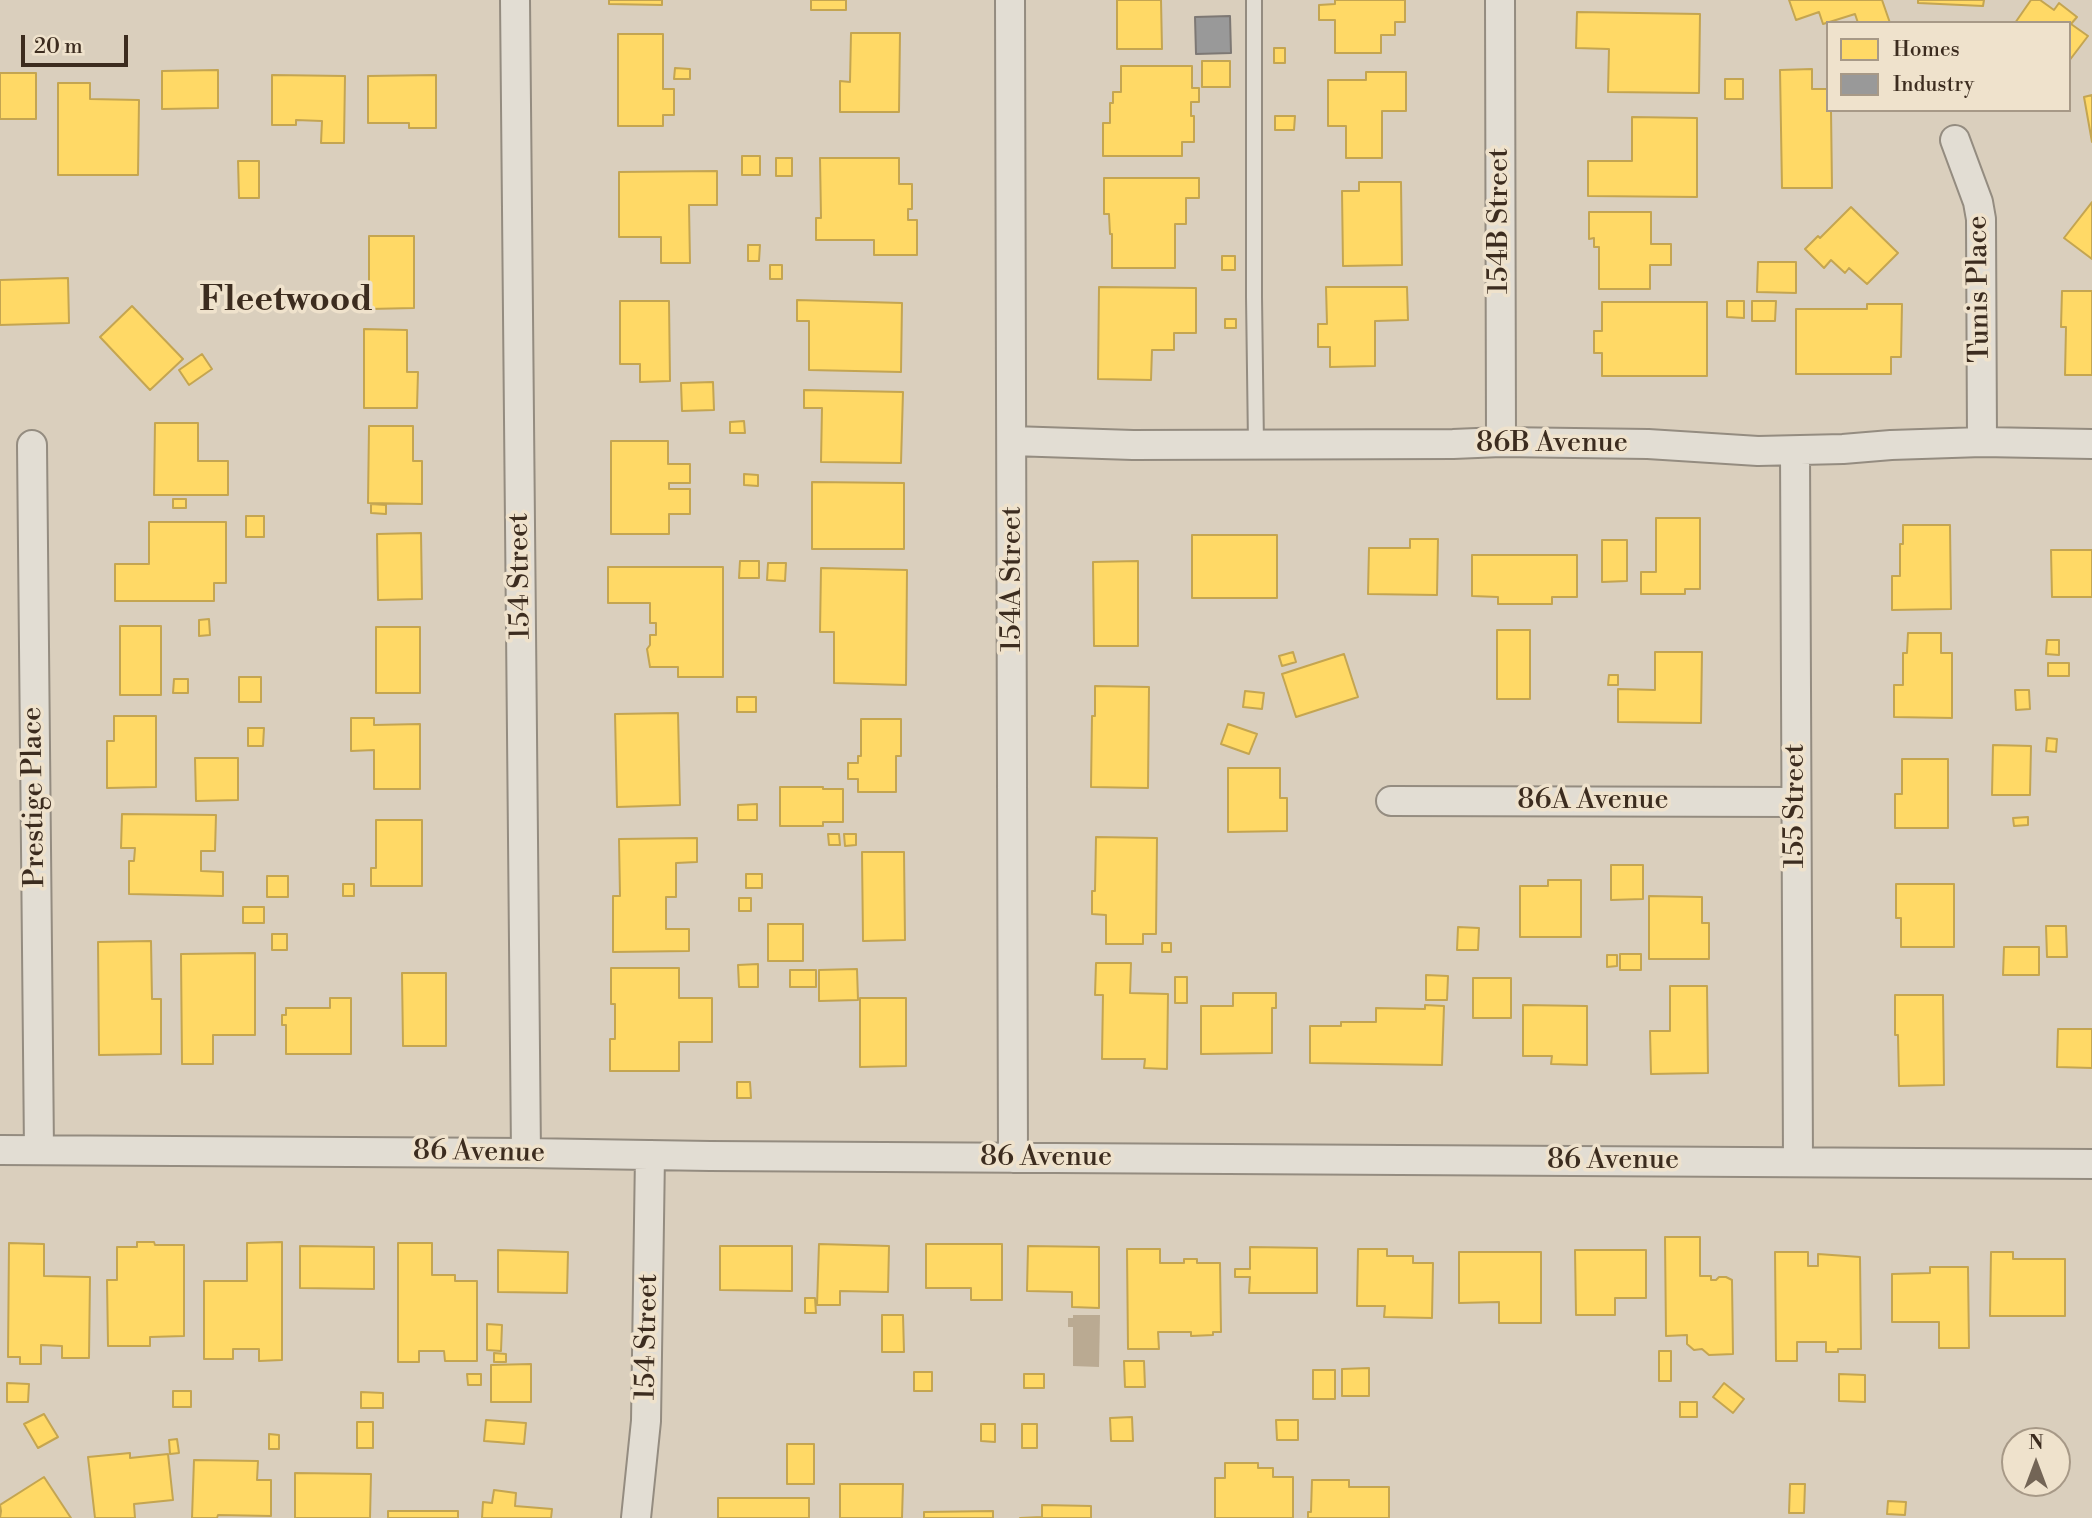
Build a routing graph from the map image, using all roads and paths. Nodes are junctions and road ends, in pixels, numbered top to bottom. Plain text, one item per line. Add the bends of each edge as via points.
1 (515, 0) edge
2 (1010, 0) edge
3 (1254, 0) edge
4 (1500, 0) edge
5 (1955, 140) dead end
6 (1012, 441) junction
7 (1500, 442) junction
8 (1982, 442) junction
9 (1256, 444) junction
10 (2092, 444) edge
11 (32, 445) dead end
12 (1795, 451) junction
13 (1391, 801) dead end
14 (1796, 802) junction
15 (0, 1150) edge
16 (38, 1150) junction
17 (526, 1153) junction
18 (650, 1156) junction
19 (1013, 1158) junction
20 (1798, 1161) junction
21 (2092, 1164) edge
22 (636, 1518) edge

1 - 17 street, 154 Street
2 - 6 street, 154A Street
3 - 9 lane
4 - 7 street, 154B Street
5 - 8 street, Tunis Place via 1981,219
6 - 9 street, 86B Avenue
6 - 19 street, 154A Street
7 - 9 street, 86B Avenue
7 - 12 street, 86B Avenue
8 - 10 street, 86B Avenue
8 - 12 street, 86B Avenue
11 - 16 street, Prestige Place
12 - 14 street, 155 Street
13 - 14 street, 86A Avenue
14 - 20 street, 155 Street
15 - 16 street, 86 Avenue
16 - 17 street, 86 Avenue
17 - 18 street, 86 Avenue
18 - 19 street, 86 Avenue
18 - 22 street, 154 Street via 646,1421
19 - 20 street, 86 Avenue
20 - 21 street, 86 Avenue

